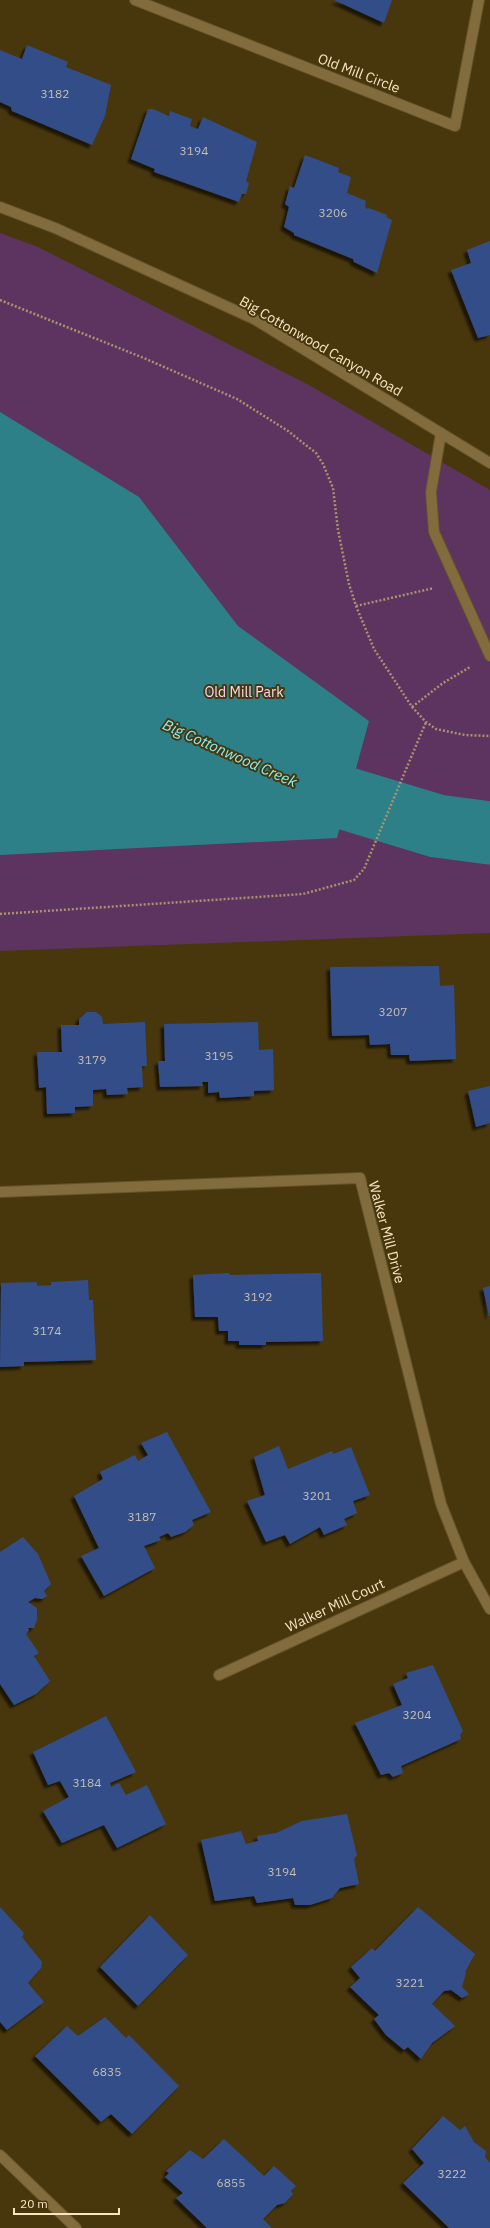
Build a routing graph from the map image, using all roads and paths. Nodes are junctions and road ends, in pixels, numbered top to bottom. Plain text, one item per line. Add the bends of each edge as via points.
1 (135, 0) edge
2 (479, 0) edge
3 (0, 207) edge
4 (0, 300) edge
5 (441, 434) junction
6 (490, 463) edge
7 (455, 582) junction
8 (356, 606) junction
9 (490, 656) edge
10 (412, 707) junction
11 (426, 722) junction
12 (490, 736) edge
13 (0, 914) edge
14 (0, 1192) edge
15 (464, 1562) junction
16 (490, 1609) edge
17 (219, 1675) dead end
18 (0, 2155) edge
19 (73, 2227) edge

1 - 2 street, Old Mill Circle via 455,126
3 - 5 street, Big Cottonwood Canyon Road via 55,228 254,319
4 - 8 path via 237,399 288,431 316,453 333,488 345,567
5 - 6 street, Big Cottonwood Canyon Road
5 - 7 street via 431,492 434,532
7 - 8 path
7 - 9 street
8 - 10 path via 374,649
9 - 10 path via 443,683
10 - 11 path
11 - 12 path via 436,729 465,735
11 - 13 path via 364,869 354,880 303,894
14 - 15 street, Walker Mill Drive via 360,1178 441,1504
15 - 16 street, Walker Mill Drive
15 - 17 street, Walker Mill Court
18 - 19 street

